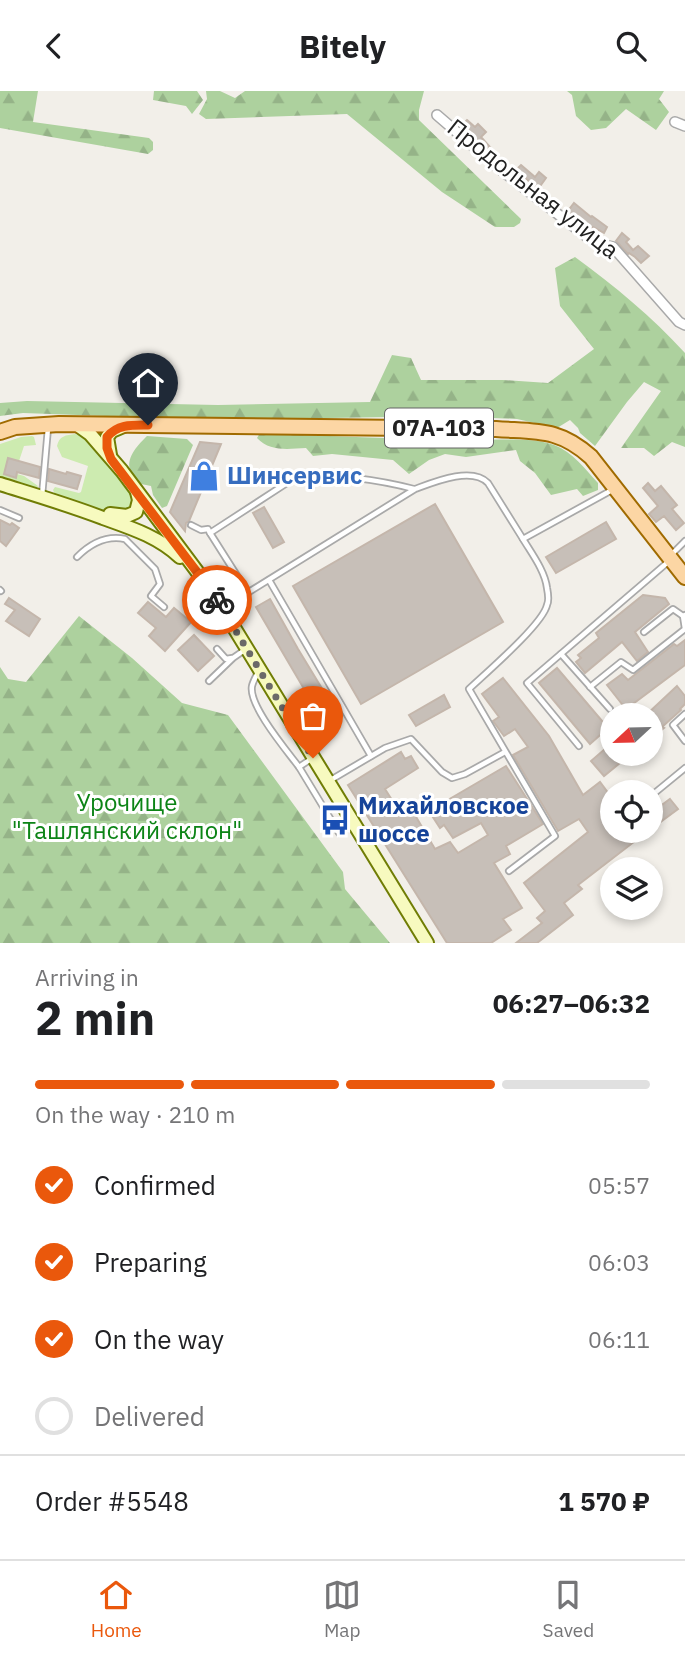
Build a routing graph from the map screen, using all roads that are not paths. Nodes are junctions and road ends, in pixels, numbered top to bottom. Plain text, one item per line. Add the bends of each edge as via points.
1 (437, 115) dead end
2 (685, 325) edge
3 (49, 424) junction
4 (76, 424) junction
5 (127, 425) junction
6 (0, 432) edge
7 (111, 459) junction
8 (0, 484) edge
9 (615, 488) junction
10 (415, 489) junction
11 (136, 490) junction
12 (42, 497) junction
13 (0, 510) edge
14 (82, 510) junction
15 (19, 518) dead end
16 (191, 525) dead end
17 (210, 533) junction
18 (523, 539) junction
19 (685, 541) edge
20 (77, 557) dead end
21 (670, 558) junction
22 (200, 576) junction
23 (685, 577) edge
24 (269, 580) junction
25 (211, 590) junction
26 (248, 593) junction
27 (164, 607) dead end
28 (191, 608) dead end
29 (222, 608) junction
30 (684, 615) edge
31 (644, 632) dead end
32 (217, 649) dead end
33 (247, 649) junction
34 (561, 654) junction
35 (233, 658) junction
36 (259, 670) junction
37 (209, 681) dead end
38 (590, 687) junction
39 (605, 703) edge
40 (685, 714) edge
41 (685, 741) edge
42 (579, 746) dead end
43 (505, 753) junction
44 (370, 756) junction
45 (313, 758) junction
46 (299, 767) junction
47 (685, 768) edge
48 (327, 782) junction
49 (663, 786) edge
50 (355, 825) junction
51 (509, 871) dead end
52 (427, 943) edge

1 - 2 street, Продольная улица via 595,243 613,247
3 - 4 main road, 07А-103
3 - 6 main road, 07А-103
3 - 12 lane
4 - 5 main road, 07А-103
4 - 7 main road
5 - 7 main road via 107,437
5 - 9 main road, 07А-103 via 549,433 592,457
7 - 11 main road
8 - 12 main road
9 - 18 lane
9 - 21 main road, 07А-103
10 - 17 lane via 302,475
10 - 18 lane via 462,476 483,477
10 - 24 lane
11 - 14 main road via 138,507 132,515
11 - 22 main road
12 - 14 main road
13 - 15 lane
14 - 22 main road via 147,533
16 - 17 lane
17 - 26 lane
18 - 43 lane via 544,575 548,604 541,618 469,689
19 - 21 lane
20 - 27 lane via 97,542 125,539 155,569 160,584 151,596
21 - 23 main road, 07А-103
21 - 34 lane
22 - 25 main road
24 - 26 lane
24 - 44 lane
25 - 28 lane
25 - 29 main road
26 - 29 lane
29 - 33 main road
30 - 31 lane via 673,609
30 - 38 lane via 685,629 633,670 621,662
32 - 35 lane via 226,659
33 - 35 lane
33 - 36 main road
34 - 38 lane
34 - 42 lane via 527,683
35 - 37 lane
36 - 45 main road
36 - 46 lane via 252,687 253,700
38 - 39 lane
40 - 41 lane via 673,725
43 - 44 lane via 452,778 411,739
43 - 51 lane via 555,836
44 - 48 lane
45 - 46 lane
45 - 48 main road
46 - 50 lane via 339,833
47 - 49 lane
48 - 50 main road
50 - 52 main road

